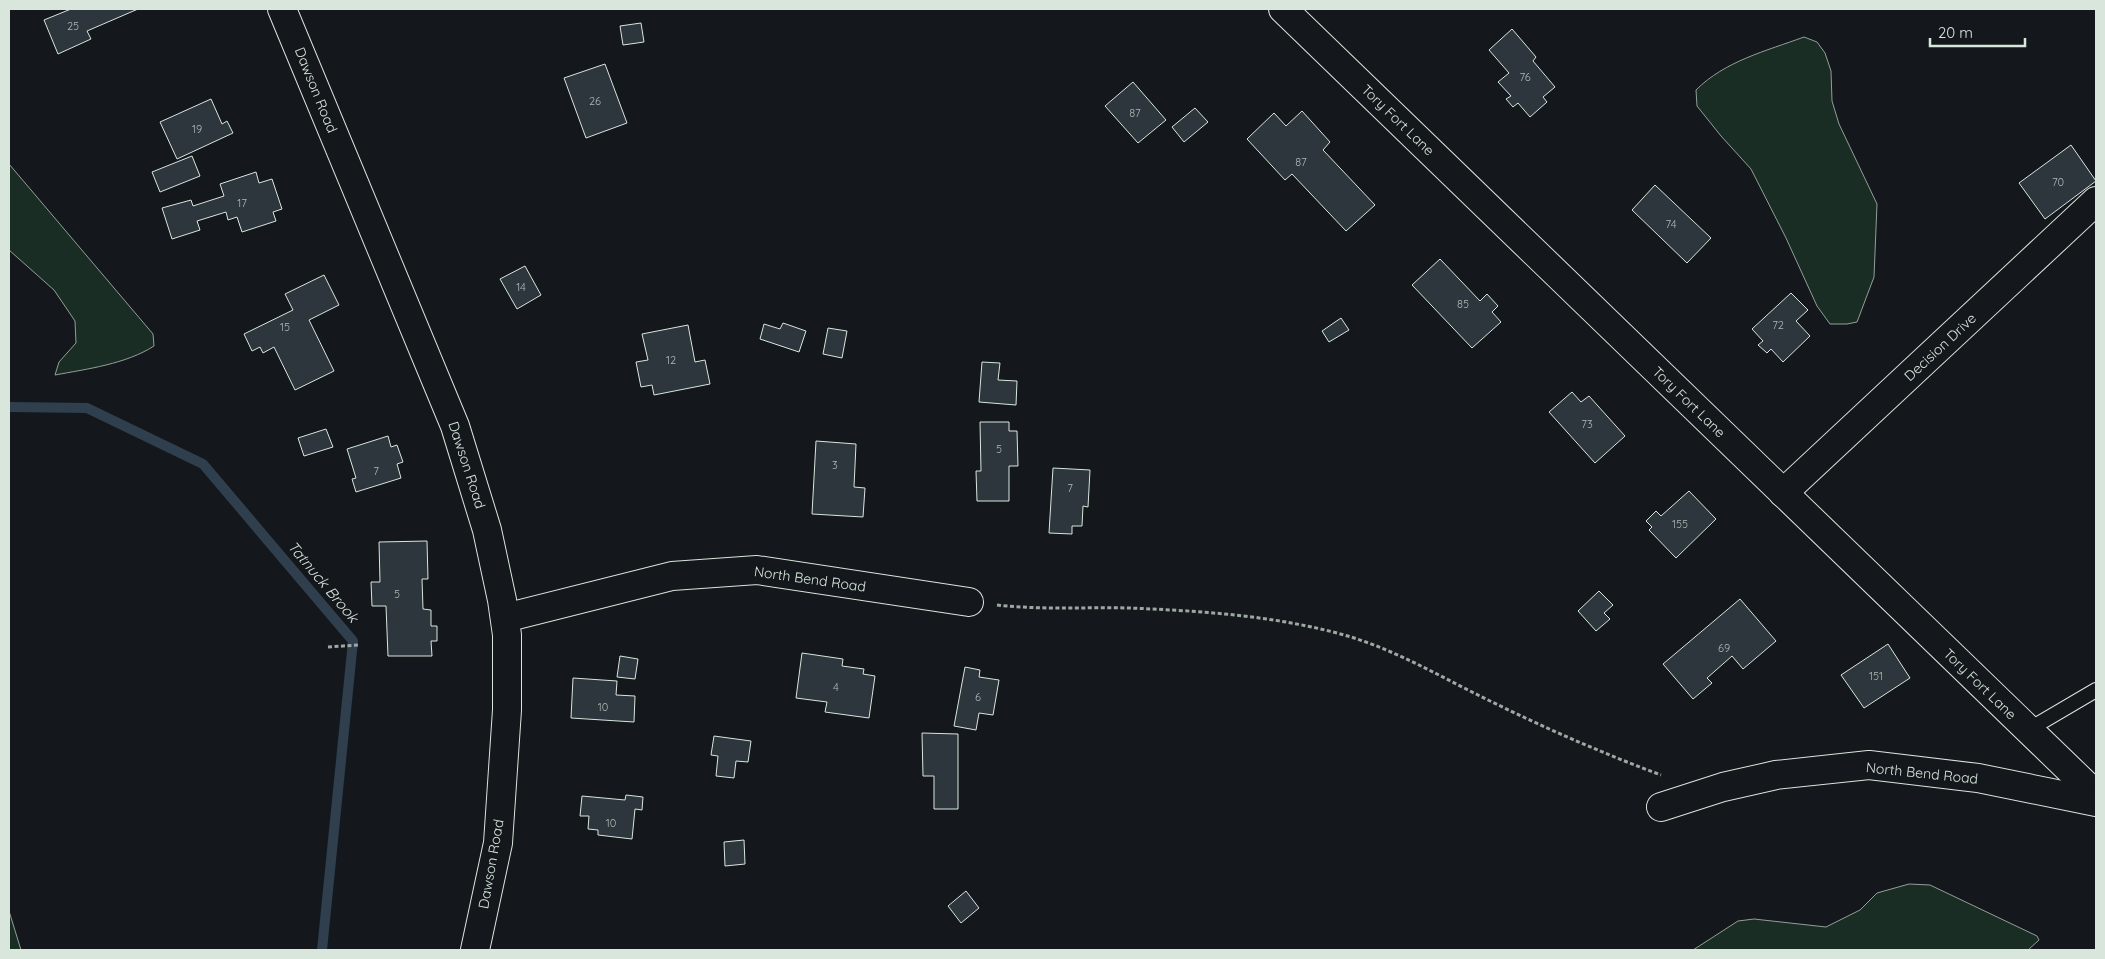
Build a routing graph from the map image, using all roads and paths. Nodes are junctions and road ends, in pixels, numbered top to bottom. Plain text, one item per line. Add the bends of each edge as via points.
1 (282, 9) edge
2 (1283, 9) edge
3 (2096, 201) edge
4 (1783, 493) junction
5 (969, 602) joint
6 (505, 618) junction
7 (358, 645) dead end
8 (328, 647) dead end
9 (2096, 690) edge
10 (2028, 730) junction
11 (1665, 776) dead end
12 (2096, 795) edge
13 (2096, 802) edge
14 (1661, 807) dead end
15 (475, 950) edge

1 - 6 street, Dawson Road via 455,426 487,530
2 - 4 street, Tory Fort Lane
3 - 4 street, Decision Drive
4 - 10 street, Tory Fort Lane
5 - 6 street, North Bend Road via 757,570 672,576
5 - 11 path via 1020,608 1130,608 1214,615 1278,621 1350,637 1405,657 1555,732
6 - 15 street, Dawson Road via 508,673 498,843
7 - 8 path
9 - 10 lane
10 - 12 street, Tory Fort Lane
13 - 14 street, North Bend Road via 1978,778 1869,765 1776,775 1723,787

